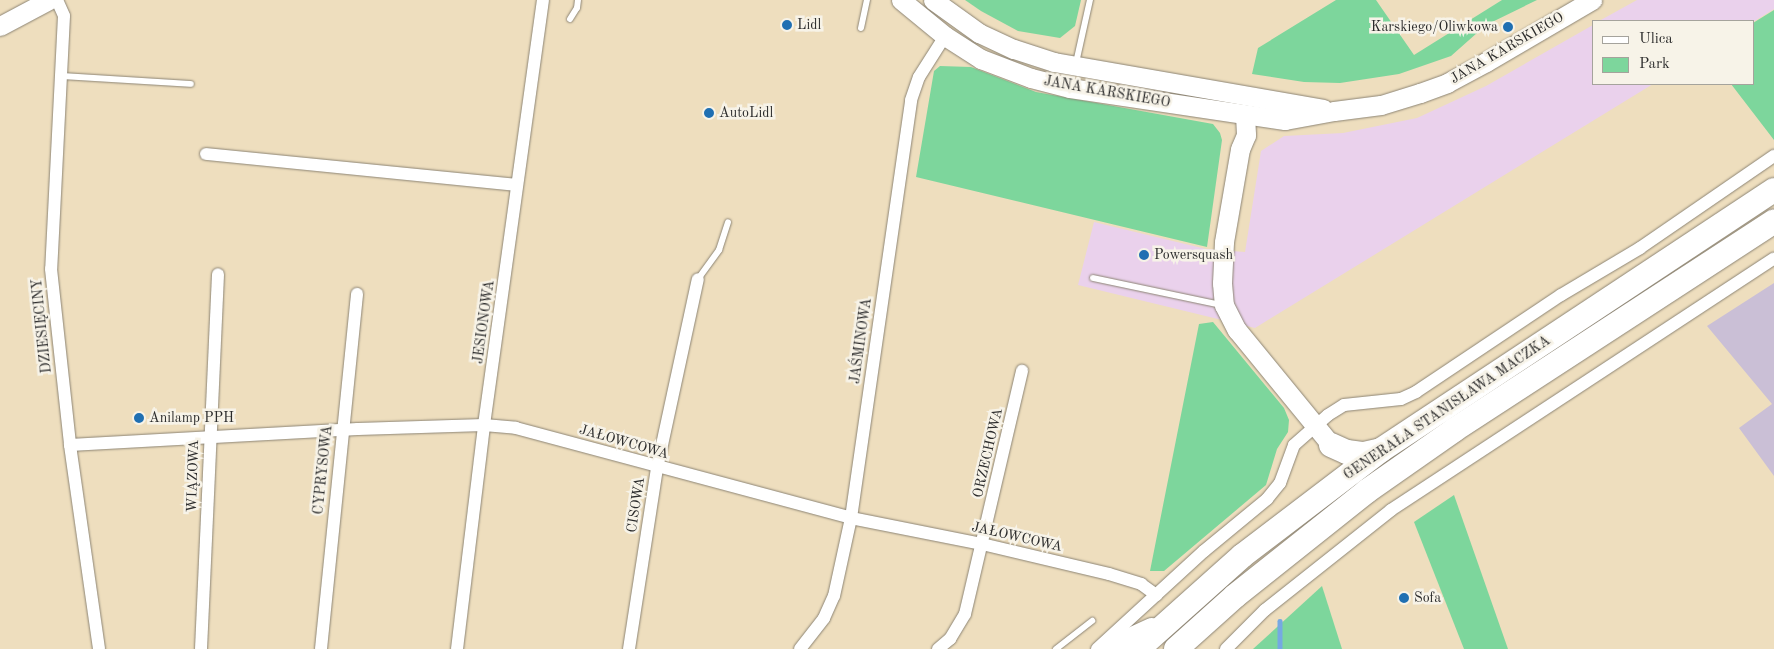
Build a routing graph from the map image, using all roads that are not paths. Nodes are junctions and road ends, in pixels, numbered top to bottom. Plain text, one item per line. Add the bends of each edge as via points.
1 (49, 0) edge
2 (57, 0) edge
3 (543, 0) edge
4 (578, 0) edge
5 (867, 0) edge
6 (901, 0) edge
7 (933, 0) edge
8 (1090, 0) edge
9 (1592, 0) edge
10 (570, 19) dead end
11 (0, 26) edge
12 (861, 28) dead end
13 (945, 36) junction
14 (1076, 66) junction
15 (61, 76) junction
16 (191, 84) dead end
17 (1249, 95) junction
18 (1334, 111) junction
19 (1245, 114) junction
20 (206, 154) dead end
21 (1774, 156) edge
22 (516, 185) junction
23 (1774, 190) edge
24 (1774, 221) edge
25 (728, 222) dead end
26 (1774, 258) edge
27 (218, 274) dead end
28 (1093, 278) dead end
29 (698, 279) joint
30 (357, 294) dead end
31 (1224, 305) junction
32 (1022, 371) dead end
33 (484, 425) junction
34 (1316, 426) junction
35 (342, 429) junction
36 (209, 438) junction
37 (70, 444) junction
38 (1331, 445) junction
39 (1381, 450) junction
40 (657, 468) junction
41 (1324, 493) junction
42 (851, 518) junction
43 (982, 544) junction
44 (1156, 595) junction
45 (1092, 621) dead end
46 (1167, 622) junction
47 (99, 649) edge
48 (201, 649) edge
49 (321, 649) edge
50 (457, 649) edge
51 (629, 649) edge
52 (800, 649) edge
53 (938, 649) edge
54 (1056, 649) edge
55 (1097, 649) edge
56 (1111, 649) edge
57 (1138, 649) edge
58 (1176, 649) edge
59 (1226, 649) edge

1 - 11 street
2 - 15 street, DZIESIĘCINY via 64,16
3 - 22 street, JESIONOWA
4 - 10 lane
5 - 12 lane
6 - 13 street, JANA KARSKIEGO
7 - 14 street, JANA KARSKIEGO via 995,41 1032,56
8 - 14 lane
9 - 18 street, JANA KARSKIEGO via 1447,83 1381,106
13 - 19 street, JANA KARSKIEGO via 981,59 1031,78 1070,88
13 - 42 street, JAŚMINOWA via 918,77 911,100
14 - 17 street, JANA KARSKIEGO
15 - 16 lane
15 - 37 street, DZIESIĘCINY via 51,270
17 - 18 street, JANA KARSKIEGO
17 - 19 street
18 - 19 street, JANA KARSKIEGO via 1285,120
19 - 31 street via 1246,135 1240,149 1224,242
20 - 22 street
21 - 34 street via 1640,248 1561,295 1416,392 1401,399 1344,405
22 - 33 street, JESIONOWA via 508,264
23 - 39 highway, GENERAŁA STANISŁAWA MACZKA
24 - 58 highway, GENERAŁA STANISŁAWA MACZKA via 1367,490 1235,596
25 - 29 lane via 719,250
26 - 59 street via 1391,510 1265,610
27 - 36 street, WIĄZOWA
28 - 31 lane
29 - 40 street, CISOWA
30 - 35 street, CYPRYSOWA
31 - 34 street via 1237,330
32 - 43 street, ORZECHOWA
33 - 35 street, JAŁOWCOWA
33 - 40 street, JAŁOWCOWA via 534,432
33 - 50 street, JESIONOWA
34 - 38 street
34 - 44 street via 1294,445 1280,482 1267,499
35 - 36 street, JAŁOWCOWA
35 - 49 street, CYPRYSOWA
36 - 37 street, JAŁOWCOWA
36 - 48 street, WIĄZOWA
37 - 47 street, DZIESIĘCINY
38 - 39 highway via 1356,453
38 - 41 highway via 1332,470
39 - 41 highway, GENERAŁA STANISŁAWA MACZKA
40 - 42 street, JAŁOWCOWA
40 - 51 street, CISOWA
41 - 46 highway, GENERAŁA STANISŁAWA MACZKA via 1242,556
42 - 43 street, JAŁOWCOWA
42 - 52 street, JAŚMINOWA via 834,596 824,618
43 - 44 street, JAŁOWCOWA via 1109,574 1141,584
43 - 53 street, ORZECHOWA via 965,614 950,638
44 - 55 street
45 - 54 lane
46 - 56 highway
46 - 57 highway, GENERAŁA STANISŁAWA MACZKA

